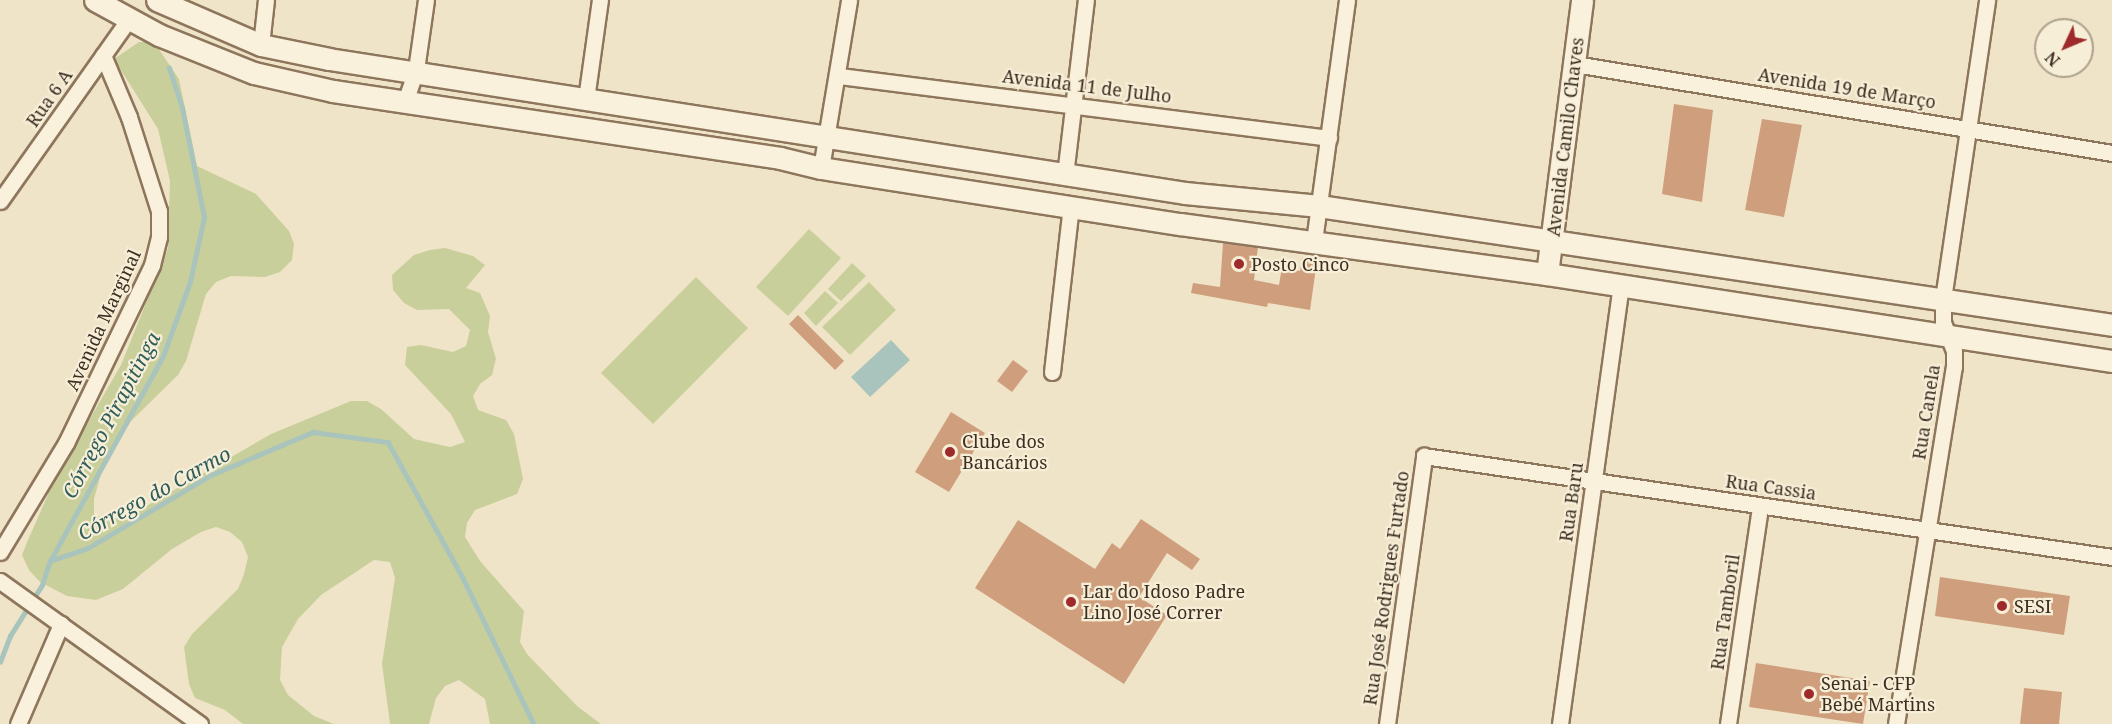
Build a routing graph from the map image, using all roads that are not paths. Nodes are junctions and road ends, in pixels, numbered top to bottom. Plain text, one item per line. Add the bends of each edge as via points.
1 (95, 0) edge
2 (157, 0) edge
3 (266, 0) edge
4 (426, 0) edge
5 (600, 0) edge
6 (849, 0) edge
7 (1086, 0) edge
8 (1347, 0) edge
9 (1582, 0) edge
10 (1987, 0) edge
11 (129, 19) junction
12 (261, 45) junction
13 (103, 55) junction
14 (1575, 64) junction
15 (416, 70) junction
16 (839, 76) junction
17 (586, 99) junction
18 (405, 102) junction
19 (1075, 103) junction
20 (1969, 128) junction
21 (828, 138) junction
22 (1329, 138) junction
23 (2112, 153) edge
24 (821, 168) junction
25 (1065, 175) junction
26 (1185, 193) junction
27 (0, 201) edge
28 (1071, 205) junction
29 (1319, 206) junction
30 (1180, 225) junction
31 (1314, 241) junction
32 (1552, 242) junction
33 (1547, 274) junction
34 (1621, 286) junction
35 (1943, 298) junction
36 (2112, 325) edge
37 (1948, 336) junction
38 (2112, 361) edge
39 (1052, 372) dead end
40 (1424, 456) joint
41 (1593, 481) junction
42 (1760, 506) junction
43 (1926, 530) junction
44 (0, 552) edge
45 (2112, 557) edge
46 (0, 581) edge
47 (61, 624) junction
48 (18, 724) edge
49 (200, 724) edge
50 (1387, 724) edge
51 (1560, 724) edge
52 (1728, 724) edge
53 (1896, 724) edge

1 - 11 main road
2 - 12 main road
3 - 12 street
4 - 15 street
5 - 17 street
6 - 16 street
7 - 19 street
8 - 22 street
9 - 14 main road, Avenida Camilo Chaves
10 - 20 street, Rua Canela
11 - 13 street, Rua 6 A
11 - 18 main road via 254,73
12 - 15 main road
13 - 27 street, Rua 6 A
13 - 44 street, Avenida Marginal via 129,117 159,211 159,237 152,265 66,443
14 - 20 street, Avenida 19 de Março
14 - 32 main road, Avenida Camilo Chaves
15 - 17 main road
15 - 18 street
16 - 19 street, Avenida 11 de Julho
16 - 21 street
17 - 21 main road
18 - 24 main road via 780,158
19 - 22 street, Avenida 11 de Julho
19 - 25 street
20 - 23 street, Avenida 19 de Março
20 - 35 street, Rua Canela
21 - 24 street
21 - 25 main road
22 - 29 street
24 - 28 main road
25 - 26 main road
26 - 29 main road
26 - 30 main road
28 - 30 main road
28 - 39 street
29 - 31 street
29 - 32 main road
30 - 31 main road
31 - 33 main road
32 - 33 main road, Avenida Camilo Chaves
32 - 35 main road
33 - 34 main road
34 - 37 main road
34 - 41 street, Rua Baru
35 - 36 main road
35 - 37 street, Rua Canela via 1943,322
37 - 38 main road
37 - 43 street, Rua Canela via 1954,367
40 - 41 street, Rua Cassia
40 - 50 street, Rua José Rodrigues Furtado
41 - 42 street, Rua Cassia
41 - 51 street, Rua Baru
42 - 43 street, Rua Cassia
42 - 52 street, Rua Tamboril
43 - 45 street, Rua Cassia
43 - 53 street, Rua Canela
46 - 47 street
47 - 48 street
47 - 49 street

